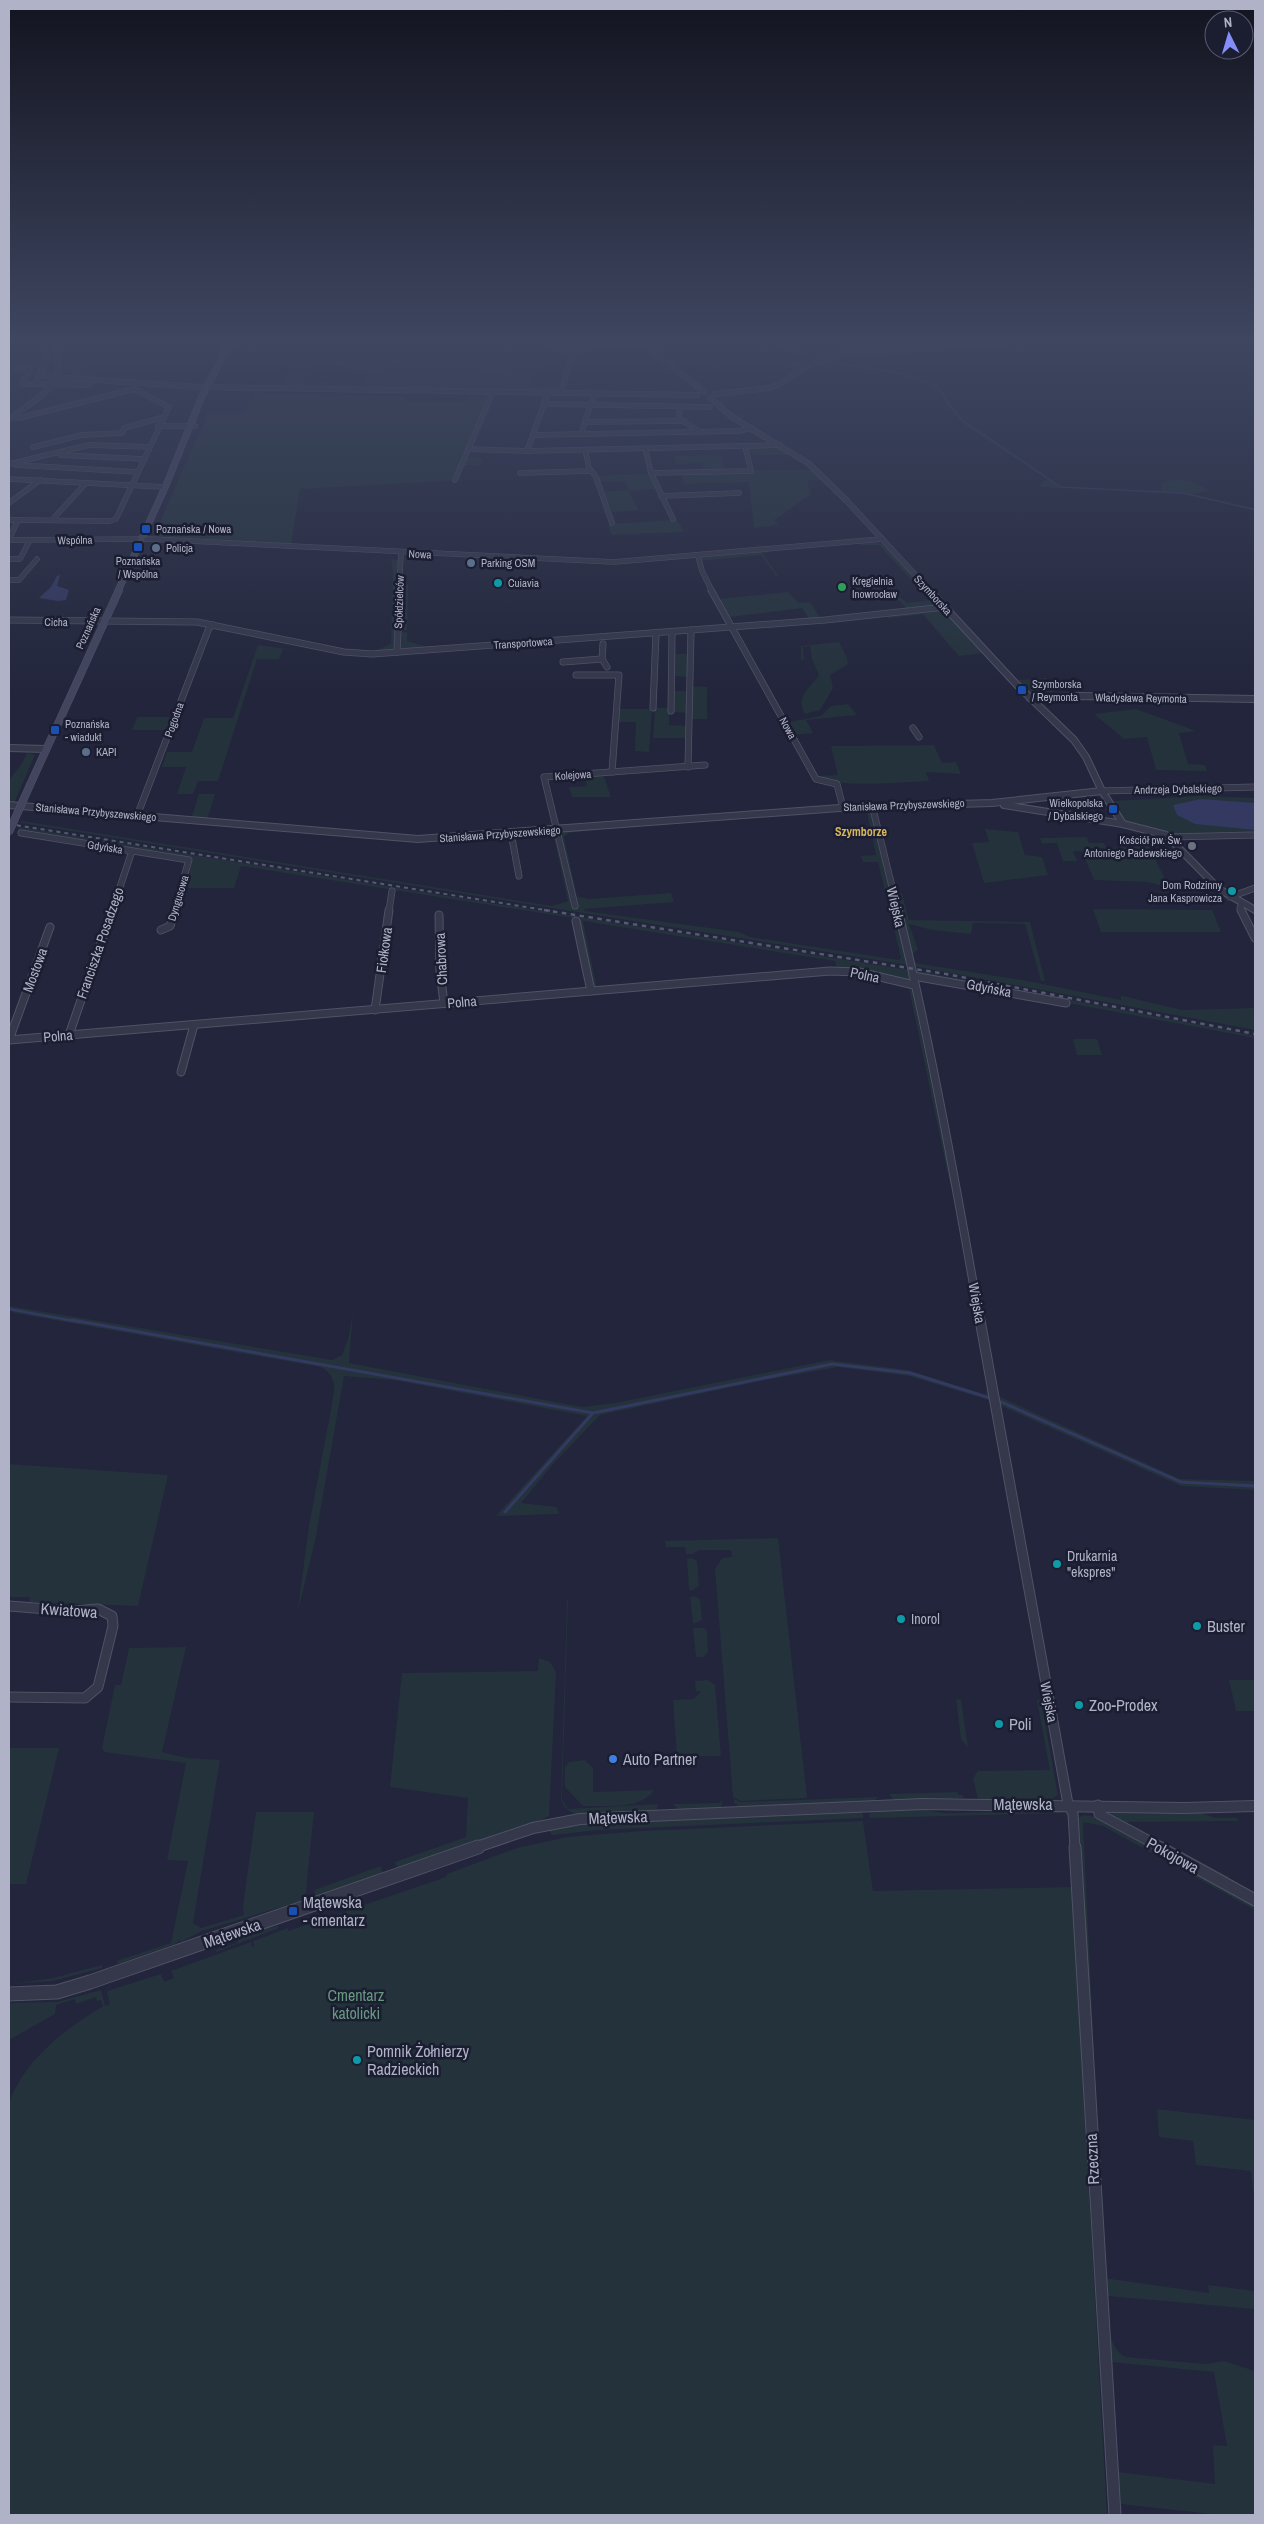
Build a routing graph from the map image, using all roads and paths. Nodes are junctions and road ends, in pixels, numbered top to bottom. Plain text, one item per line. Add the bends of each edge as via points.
1 (33, 459) edge
2 (141, 459) edge
3 (144, 459) joint
4 (178, 459) edge
5 (464, 459) edge
6 (588, 459) edge
7 (648, 459) edge
8 (748, 459) edge
9 (800, 459) edge
10 (9, 465) edge
11 (591, 471) junction
12 (138, 472) junction
13 (520, 473) dead end
14 (651, 473) junction
15 (9, 479) edge
16 (40, 480) junction
17 (455, 480) dead end
18 (86, 483) junction
19 (132, 485) junction
20 (165, 487) junction
21 (739, 493) dead end
22 (661, 496) junction
23 (9, 502) edge
24 (673, 519) dead end
25 (9, 520) edge
26 (18, 520) junction
27 (52, 520) junction
28 (612, 523) dead end
29 (141, 539) junction
30 (882, 539) junction
31 (9, 540) edge
32 (30, 540) junction
33 (400, 553) junction
34 (698, 556) junction
35 (9, 559) edge
36 (20, 559) junction
37 (9, 580) edge
38 (945, 607) junction
39 (9, 620) edge
40 (104, 622) junction
41 (213, 625) junction
42 (733, 627) junction
43 (691, 630) junction
44 (672, 632) junction
45 (656, 633) junction
46 (622, 635) junction
47 (592, 638) junction
48 (603, 644) junction
49 (397, 652) junction
50 (602, 659) junction
51 (564, 662) dead end
52 (607, 667) junction
53 (576, 675) dead end
54 (604, 675) junction
55 (616, 675) junction
56 (1030, 698) junction
57 (1254, 700) edge
58 (654, 708) dead end
59 (671, 711) dead end
60 (913, 728) dead end
61 (919, 737) dead end
62 (9, 747) edge
63 (46, 749) junction
64 (704, 766) dead end
65 (688, 767) junction
66 (612, 772) junction
67 (1255, 787) edge
68 (1102, 791) junction
69 (992, 803) junction
70 (9, 805) edge
71 (872, 806) junction
72 (843, 808) junction
73 (137, 816) junction
74 (1123, 824) junction
75 (556, 830) junction
76 (9, 832) edge
77 (21, 833) dead end
78 (511, 833) junction
79 (1255, 835) edge
80 (1169, 837) junction
81 (132, 851) junction
82 (189, 860) joint
83 (519, 876) dead end
84 (1255, 888) edge
85 (392, 891) dead end
86 (1230, 897) junction
87 (1243, 904) junction
88 (575, 906) dead end
89 (1255, 910) edge
90 (439, 915) dead end
91 (576, 921) dead end
92 (50, 927) dead end
93 (161, 930) dead end
94 (1255, 938) edge
95 (913, 981) junction
96 (592, 991) junction
97 (444, 1003) junction
98 (1066, 1003) dead end
99 (375, 1010) junction
100 (194, 1025) junction
101 (69, 1035) junction
102 (9, 1040) edge
103 (181, 1072) dead end
104 (9, 1606) edge
105 (9, 1697) edge
106 (1068, 1804) junction
107 (1098, 1805) junction
108 (1255, 1806) edge
109 (1255, 1900) edge
110 (9, 1994) edge
111 (1115, 2515) edge

1 - 10 street
2 - 3 street
3 - 12 street
4 - 20 main road, Poznańska
5 - 17 street
6 - 11 street
7 - 14 street
8 - 14 street via 751,471
9 - 30 street, Szymborska via 817,470
10 - 12 street
11 - 13 street
11 - 28 street
12 - 19 street
14 - 22 street
15 - 16 street
16 - 18 street
16 - 23 street
18 - 19 street
18 - 27 street
19 - 20 street
19 - 27 street via 116,519
20 - 29 main road, Poznańska
21 - 22 street
22 - 24 street
25 - 26 street
26 - 27 street
26 - 31 street
29 - 32 street, Wspólna
29 - 33 street, Nowa
29 - 40 main road, Poznańska
30 - 34 street, Nowa
30 - 38 street, Szymborska
31 - 32 street, Wspólna
32 - 36 street
33 - 34 street, Nowa via 595,562
33 - 49 street, Spółdzielców
34 - 42 street, Nowa via 702,571
35 - 36 street
36 - 37 street via 37,559 19,580
38 - 42 street, Transportowca
38 - 56 street, Szymborska
39 - 40 street, Cicha
40 - 41 street, Transportowca via 197,622
40 - 63 main road, Poznańska
41 - 49 street, Transportowca via 348,653
41 - 73 street, Pogodna via 208,628
42 - 43 street, Transportowca
42 - 72 street, Nowa via 816,779 837,784
43 - 44 street, Transportowca
43 - 65 street
44 - 45 street, Transportowca
44 - 59 street
45 - 46 street, Transportowca
45 - 58 street
46 - 47 street, Transportowca
46 - 48 street via 604,640
47 - 48 street
47 - 49 street, Transportowca
48 - 50 street
50 - 51 street
50 - 52 street
52 - 54 street
52 - 55 street
53 - 54 street
54 - 55 street
55 - 66 street via 619,675
56 - 57 street, Władysława Reymonta
56 - 68 street, Szymborska via 1080,747
60 - 61 street
62 - 63 street
63 - 76 main road, Poznańska, bridge
64 - 65 street, Kolejowa
65 - 66 street, Kolejowa
66 - 75 street, Kolejowa via 544,777
67 - 68 street, Andrzeja Dybalskiego
68 - 69 street, Stanisława Przybyszewskiego
68 - 74 street, Szymborska
69 - 71 street, Stanisława Przybyszewskiego
69 - 74 street, Stanisława Przybyszewskiego
70 - 73 street, Stanisława Przybyszewskiego
71 - 72 street, Stanisława Przybyszewskiego
71 - 95 street, Wiejska
72 - 75 street, Stanisława Przybyszewskiego
73 - 78 street, Stanisława Przybyszewskiego via 401,838
74 - 80 street, Stanisława Przybyszewskiego
75 - 78 street, Stanisława Przybyszewskiego
75 - 88 street, Kolejowa
77 - 81 street, Gdyńska
78 - 83 street
79 - 80 street
80 - 86 street via 1208,880
81 - 82 street, Gdyńska
81 - 101 street, Franciszka Posadzego
82 - 93 street, Dyngusowa via 170,926
84 - 86 street
85 - 99 street, Fiołkowa
86 - 87 street
87 - 89 street
87 - 94 street via 1240,907
90 - 97 street, Chabrowa
91 - 96 street
92 - 102 street, Mostowa
95 - 96 street, Polna via 844,970
95 - 98 street, Gdyńska
95 - 106 street, Wiejska via 957,1191
96 - 97 street, Polna
97 - 99 street, Polna
99 - 100 street, Polna
100 - 101 street, Polna
100 - 103 street
101 - 102 street, Polna
104 - 105 street, Kwiatowa via 73,1611 98,1609 112,1616 114,1626 98,1687 85,1698
106 - 107 street, Mątewska
106 - 110 street, Mątewska via 885,1805 558,1822 73,1987 41,1994
106 - 111 street, Rzeczna via 1073,1814
107 - 108 street, Mątewska via 1166,1808
107 - 109 street, Pokojowa via 1099,1814

